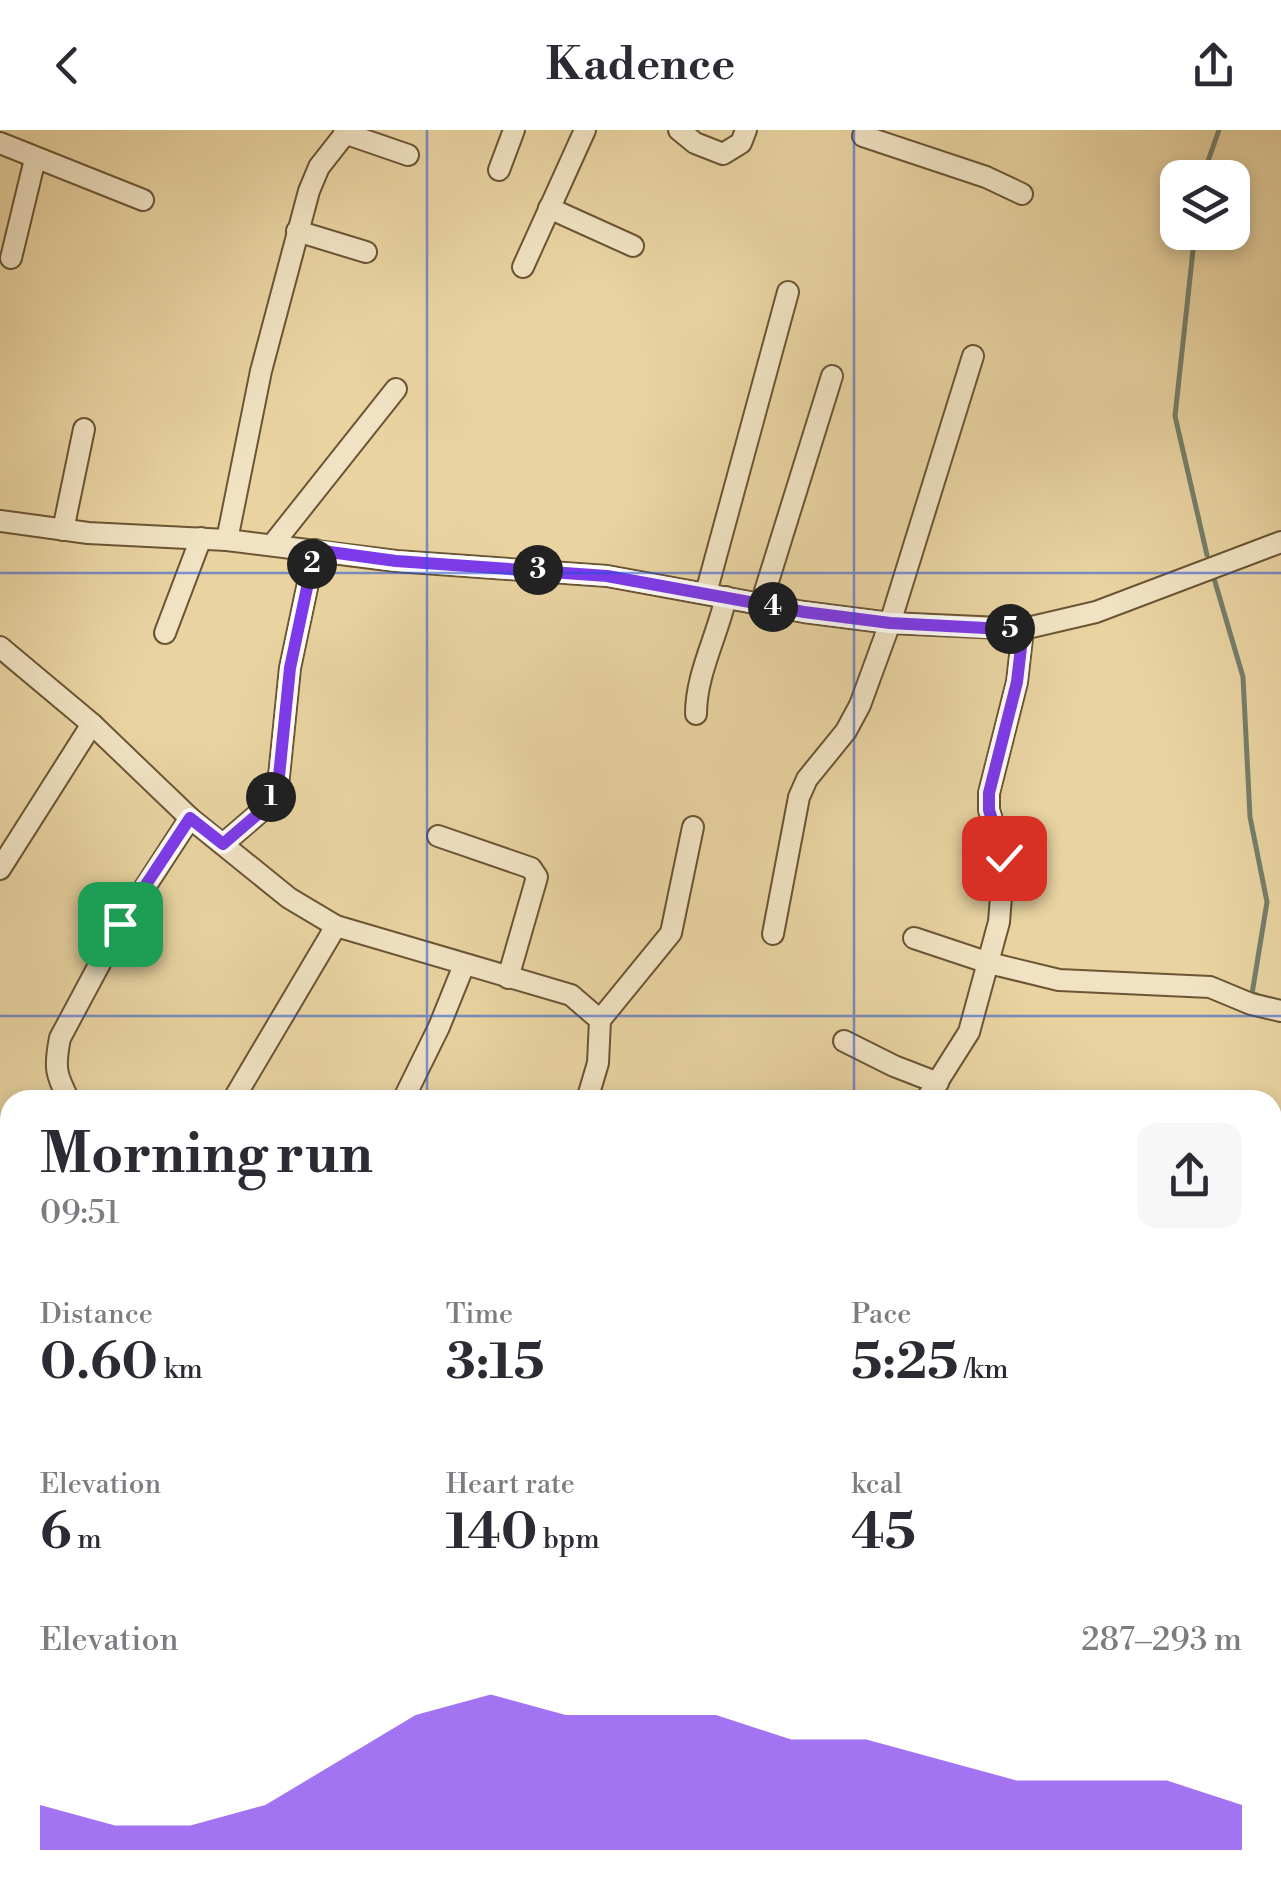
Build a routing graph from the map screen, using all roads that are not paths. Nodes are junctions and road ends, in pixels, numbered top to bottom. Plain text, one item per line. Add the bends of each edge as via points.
1 (514, 130) edge
2 (585, 130) edge
3 (680, 130) edge
4 (746, 130) edge
5 (346, 132) edge
6 (858, 132) edge
7 (0, 143) edge
8 (408, 155) dead end
9 (36, 160) junction
10 (499, 170) dead end
11 (1022, 194) dead end
12 (142, 200) dead end
13 (549, 208) junction
14 (297, 231) junction
15 (633, 246) dead end
16 (366, 252) dead end
17 (11, 258) dead end
18 (523, 268) dead end
19 (788, 292) dead end
20 (973, 356) dead end
21 (832, 376) dead end
22 (396, 388) dead end
23 (84, 429) dead end
24 (0, 520) edge
25 (63, 530) junction
26 (201, 538) junction
27 (227, 540) junction
28 (1281, 542) edge
29 (273, 544) junction
30 (315, 550) junction
31 (716, 595) junction
32 (761, 604) junction
33 (890, 623) junction
34 (1023, 630) junction
35 (166, 633) dead end
36 (0, 647) edge
37 (696, 714) dead end
38 (92, 724) junction
39 (190, 818) junction
40 (693, 828) dead end
41 (438, 836) dead end
42 (223, 844) junction
43 (0, 870) edge
44 (336, 926) junction
45 (773, 934) dead end
46 (914, 938) dead end
47 (989, 963) junction
48 (464, 965) junction
49 (508, 978) junction
50 (1281, 1011) edge
51 (600, 1020) junction
52 (844, 1041) dead end
53 (63, 1090) edge
54 (238, 1090) edge
55 (408, 1090) edge
56 (593, 1090) edge
57 (930, 1090) edge
58 (933, 1090) edge

1 - 10 street
2 - 13 street
3 - 4 street via 723,154 741,143
5 - 8 street
5 - 14 street via 319,167
6 - 11 street
7 - 9 street
9 - 12 street
9 - 17 street
13 - 15 street
13 - 18 street
14 - 16 street
14 - 27 street
19 - 31 street
20 - 33 street
21 - 32 street
22 - 29 street
23 - 25 street
24 - 25 street
25 - 26 street
26 - 27 street
26 - 35 street
27 - 29 street
28 - 34 street via 1096,612
29 - 30 street
30 - 31 street via 607,576
30 - 42 street via 290,668 278,786 265,808
31 - 32 street
31 - 37 street via 717,636 696,692
32 - 33 street
33 - 34 street
33 - 45 street via 860,705 799,796
34 - 47 street via 989,793 1004,858
36 - 38 street
38 - 39 street
38 - 43 street
39 - 42 street
39 - 53 street via 120,924 60,1038 57,1081
40 - 51 street via 671,933
41 - 49 street via 531,868 537,877
42 - 44 street via 288,898
44 - 48 street
44 - 54 street
46 - 47 street
47 - 50 street via 1059,980 1210,987
47 - 58 street via 969,1032
48 - 49 street
48 - 55 street
49 - 51 street via 571,995
51 - 56 street
52 - 57 street

